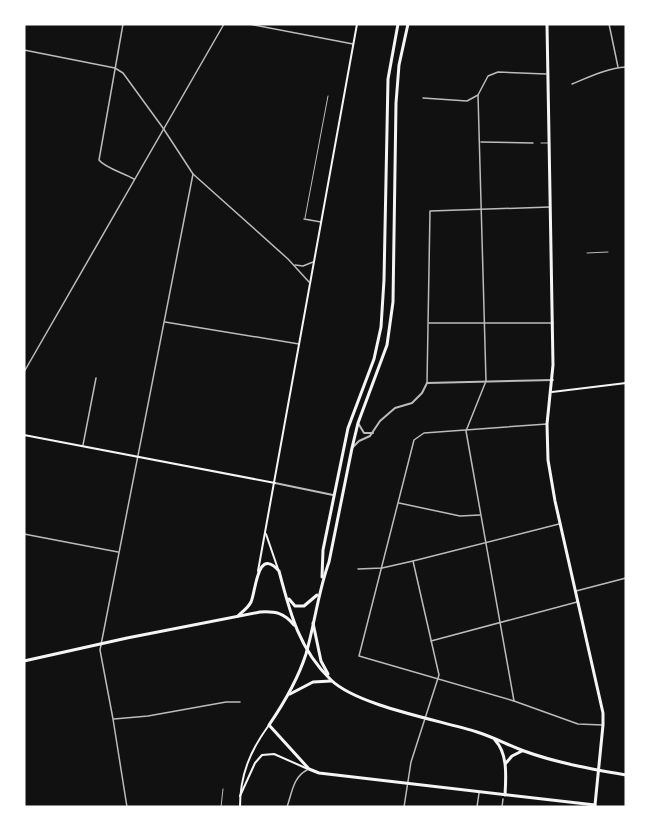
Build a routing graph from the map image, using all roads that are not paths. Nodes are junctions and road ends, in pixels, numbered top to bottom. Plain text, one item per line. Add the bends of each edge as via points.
1 (123, 24) edge
2 (224, 24) edge
3 (249, 24) edge
4 (357, 24) edge
5 (398, 24) edge
6 (408, 24) edge
7 (547, 24) edge
8 (609, 24) edge
9 (354, 45) junction
10 (24, 51) edge
11 (626, 67) edge
12 (115, 68) junction
13 (618, 68) junction
14 (548, 74) junction
15 (572, 84) dead end
16 (478, 95) junction
17 (328, 96) dead end
18 (423, 98) dead end
19 (163, 128) junction
20 (480, 142) junction
21 (533, 143) dead end
22 (542, 143) dead end
23 (549, 143) junction
24 (193, 174) junction
25 (134, 179) junction
26 (551, 207) junction
27 (482, 210) junction
28 (304, 219) joint
29 (321, 222) junction
30 (608, 252) dead end
31 (587, 253) dead end
32 (313, 262) junction
33 (294, 265) junction
34 (310, 283) junction
35 (164, 322) junction
36 (428, 323) junction
37 (485, 323) junction
38 (553, 323) junction
39 (300, 344) junction
40 (24, 372) edge
41 (96, 378) dead end
42 (553, 380) junction
43 (486, 381) junction
44 (427, 383) junction
45 (626, 383) edge
46 (550, 393) junction
47 (358, 423) junction
48 (547, 424) junction
49 (466, 431) junction
50 (373, 433) junction
51 (24, 435) edge
52 (83, 446) junction
53 (352, 448) junction
54 (137, 456) junction
55 (275, 483) junction
56 (333, 495) junction
57 (398, 503) junction
58 (481, 515) junction
59 (560, 523) junction
60 (266, 531) junction
61 (24, 534) edge
62 (485, 542) junction
63 (118, 553) junction
64 (413, 561) junction
65 (381, 568) junction
66 (358, 569) dead end
67 (279, 571) junction
68 (257, 574) junction
69 (626, 578) edge
70 (322, 582) junction
71 (575, 591) junction
72 (319, 594) junction
73 (286, 596) junction
74 (578, 602) junction
75 (238, 616) junction
76 (313, 621) junction
77 (500, 622) junction
78 (296, 627) junction
79 (431, 641) junction
80 (101, 643) junction
81 (306, 652) junction
82 (24, 661) edge
83 (438, 680) junction
84 (332, 681) junction
85 (288, 695) junction
86 (514, 701) junction
87 (240, 702) dead end
88 (113, 719) junction
89 (269, 725) junction
90 (603, 725) junction
91 (494, 738) junction
92 (524, 751) junction
93 (505, 766) junction
94 (309, 770) junction
95 (626, 775) edge
96 (407, 783) junction
97 (223, 789) dead end
98 (479, 792) junction
99 (240, 795) junction
100 (506, 795) junction
101 (502, 799) dead end
102 (595, 806) edge
103 (126, 807) edge
104 (221, 807) edge
105 (240, 807) edge
106 (287, 807) edge
107 (404, 807) edge
108 (477, 807) edge
109 (502, 807) edge

1 - 12 street
2 - 19 street
3 - 9 street
4 - 9 main road
5 - 56 main road via 388,79 381,327 374,359 348,428
6 - 47 main road via 396,103 392,318 381,364
7 - 14 main road
8 - 13 street
9 - 29 main road
10 - 12 street
11 - 13 street
12 - 19 street via 123,73
12 - 25 street via 99,160
13 - 15 street
14 - 16 street via 498,72 488,76
14 - 23 main road
16 - 18 street via 467,101
16 - 20 street
17 - 28 lane
19 - 24 street
19 - 25 street
20 - 21 street
20 - 27 street
22 - 23 lane
23 - 26 main road
24 - 33 street
24 - 35 street
25 - 40 street
26 - 27 street
26 - 38 main road
27 - 36 street via 430,211
27 - 37 street
28 - 29 street
29 - 32 main road
30 - 31 lane
32 - 33 street
32 - 34 main road
33 - 34 street
34 - 39 main road
35 - 39 street
35 - 54 street
36 - 37 street
36 - 44 street
37 - 38 street
37 - 43 street
38 - 42 main road
39 - 55 main road
41 - 52 street
42 - 43 street
42 - 46 main road
43 - 44 street
43 - 49 street
44 - 50 street via 412,403 394,408
45 - 46 main road
46 - 48 main road
47 - 50 street via 364,433
47 - 53 main road
48 - 49 street
48 - 59 main road via 550,472
49 - 57 street via 424,434 414,440
49 - 58 street
50 - 53 street
51 - 52 main road
52 - 54 main road
53 - 70 main road
54 - 55 main road
54 - 63 street
55 - 56 street
55 - 60 main road
56 - 70 main road via 323,550
57 - 58 street via 460,516
57 - 65 street
58 - 62 street
59 - 62 street
59 - 71 main road
60 - 67 main road
60 - 68 main road
61 - 63 street
62 - 64 street
62 - 77 street
63 - 80 street
64 - 65 street
64 - 79 street
65 - 66 street
65 - 83 street via 359,656
67 - 68 main road via 265,564
67 - 73 main road
68 - 75 main road via 250,604
69 - 71 street
70 - 72 main road
71 - 74 main road
72 - 73 main road via 299,607
72 - 76 main road
73 - 78 main road
74 - 77 street
74 - 90 main road
75 - 78 main road via 273,611 286,616
75 - 80 main road
76 - 81 main road
76 - 84 main road via 321,661
77 - 79 street
77 - 86 street
78 - 81 main road
79 - 83 street
80 - 82 main road
80 - 88 street
81 - 84 main road
81 - 85 main road
83 - 86 street
83 - 96 street
84 - 85 main road via 313,682
84 - 91 main road via 365,700
85 - 89 main road
86 - 90 street via 578,724
87 - 88 street
88 - 103 street
89 - 94 main road
89 - 99 main road via 248,758
90 - 102 main road
91 - 92 main road
91 - 93 main road via 502,748
92 - 93 main road via 512,756
92 - 95 main road via 578,767
93 - 100 main road
94 - 96 main road
94 - 99 main road via 274,753 262,755
94 - 106 street via 296,780
96 - 98 main road
96 - 107 street
97 - 104 lane
98 - 100 main road
98 - 108 street
99 - 105 main road
100 - 102 main road
101 - 109 street

